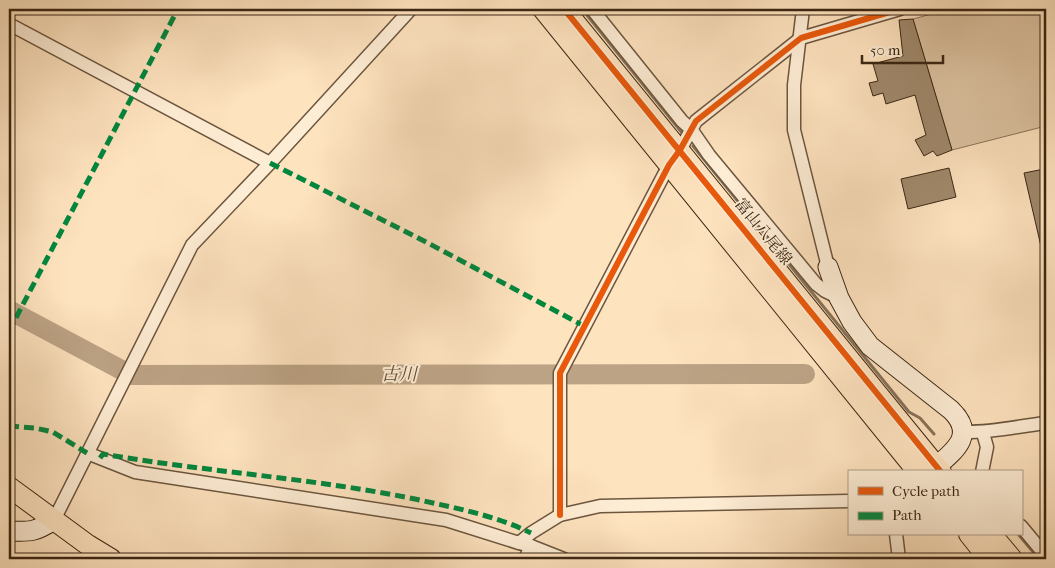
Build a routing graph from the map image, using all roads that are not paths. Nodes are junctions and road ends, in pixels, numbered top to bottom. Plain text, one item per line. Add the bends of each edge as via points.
1 (411, 9) edge
2 (543, 9) edge
3 (564, 9) edge
4 (592, 9) edge
5 (803, 9) edge
6 (900, 9) edge
7 (9, 24) edge
8 (800, 38) junction
9 (692, 129) junction
10 (674, 158) junction
11 (270, 163) junction
12 (828, 267) joint
13 (839, 298) junction
14 (1046, 423) edge
15 (963, 432) junction
16 (983, 433) junction
17 (87, 453) junction
18 (931, 470) edge
19 (982, 470) edge
20 (9, 487) edge
21 (848, 501) edge
22 (560, 515) junction
23 (54, 520) junction
24 (1022, 527) edge
25 (9, 531) edge
26 (896, 536) edge
27 (971, 536) edge
28 (993, 536) edge
29 (525, 545) junction
30 (1046, 556) edge
31 (111, 559) edge
32 (525, 559) edge
33 (564, 559) edge
34 (899, 559) edge
35 (989, 559) edge
36 (1012, 559) edge

1 - 11 street
2 - 10 main road, 富山八尾線
3 - 10 main road, 富山八尾線
4 - 9 street via 682,121
5 - 8 street
6 - 8 street
7 - 11 street
8 - 9 street via 696,121
8 - 12 street via 794,85 794,130
9 - 10 street
9 - 13 street via 709,155 816,284
10 - 18 main road, 富山八尾線
10 - 22 street via 560,373
11 - 17 street via 192,246
12 - 13 street
13 - 15 street via 870,346 951,410
14 - 16 street
15 - 16 street
15 - 18 street via 958,446
16 - 19 street via 986,447
17 - 23 street
17 - 29 street via 135,472 446,520
20 - 23 main road
21 - 22 street via 600,506
22 - 29 street via 531,533
23 - 25 street via 39,530
23 - 31 main road
24 - 30 street
26 - 34 street
27 - 35 main road
28 - 36 main road
29 - 32 street
29 - 33 street

